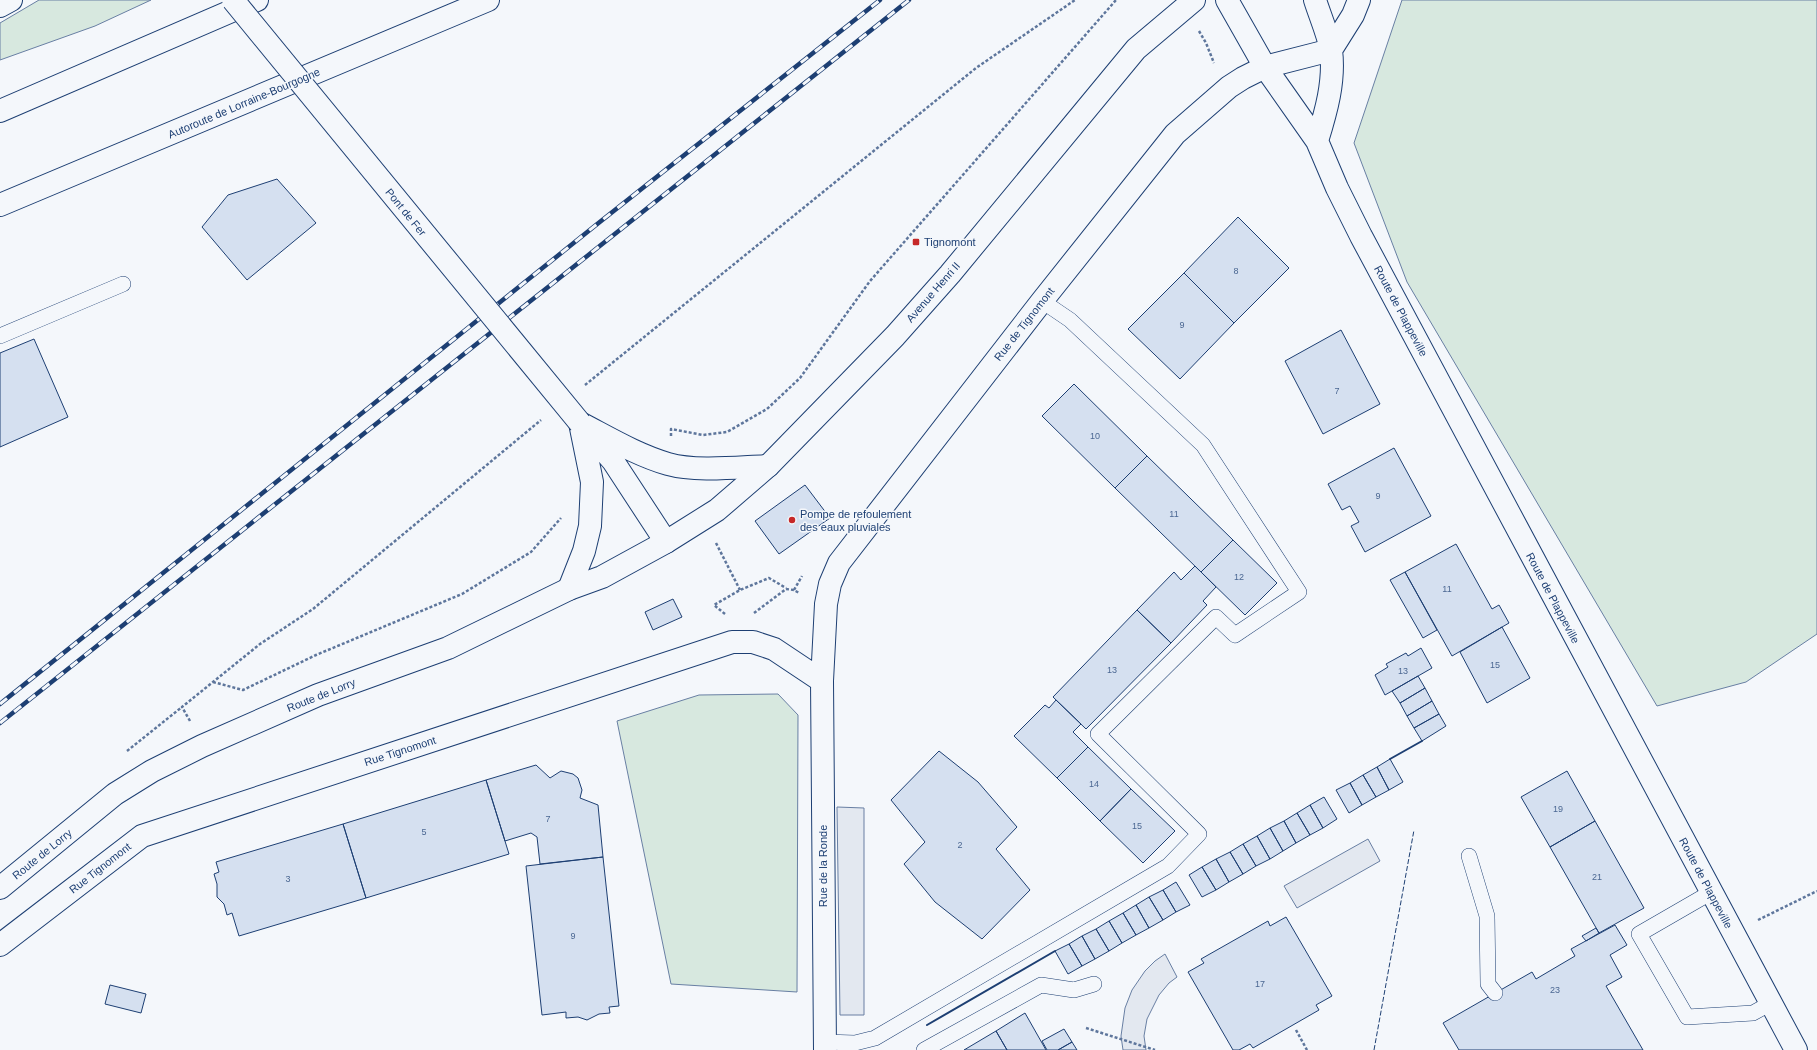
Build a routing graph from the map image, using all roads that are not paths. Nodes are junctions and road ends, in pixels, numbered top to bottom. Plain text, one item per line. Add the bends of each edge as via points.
1 (11, 0) edge
2 (233, 0) edge
3 (256, 0) edge
4 (488, 0) edge
5 (1227, 0) edge
6 (1315, 0) edge
7 (1359, 0) edge
8 (1187, 5) edge
9 (0, 6) edge
10 (1331, 50) junction
11 (1265, 67) junction
12 (0, 111) edge
13 (1317, 141) junction
14 (0, 205) edge
15 (123, 284) dead end
16 (1042, 301) junction
17 (0, 336) edge
18 (580, 423) junction
19 (768, 466) junction
20 (666, 542) junction
21 (569, 589) junction
22 (822, 681) junction
23 (1469, 856) dead end
24 (0, 888) edge
25 (1710, 893) junction
26 (0, 945) edge
27 (1094, 984) dead end
28 (1495, 994) dead end
29 (1771, 1004) junction
30 (824, 1046) edge
31 (855, 1046) edge
32 (924, 1050) edge
33 (1796, 1050) edge

1 - 9 main road
2 - 18 main road, Pont de Fer, bridge
3 - 12 main road
4 - 14 main road, Autoroute de Lorraine-Bourgogne
5 - 11 main road, Route de Plappeville
6 - 10 main road
7 - 10 main road via 1353,15
8 - 19 main road, Avenue Henri II via 1136,49 950,274 894,336
10 - 11 main road, Rue de Tignomont
10 - 13 main road via 1328,103
11 - 13 main road, Route de Plappeville
11 - 16 main road, Rue de Tignomont via 1229,87 1175,134
13 - 25 main road, Route de Plappeville via 1360,236
15 - 17 lane
16 - 22 main road, Rue de Tignomont via 839,563 830,584 826,604
16 - 31 lane via 1070,320 1203,446 1300,592 1235,635 1216,617 1098,734 1199,834 1168,866 875,1038
18 - 19 main road via 631,450 669,464 702,468
18 - 20 main road, Pont de Fer via 613,461
18 - 21 main road via 592,482 590,526 584,551
19 - 20 main road, Avenue Henri II via 704,520
20 - 21 main road, Route de Lorry via 602,577
21 - 24 main road, Route de Lorry via 448,648 318,695 152,770 115,794
22 - 26 main road, Rue Tignomont via 774,649 753,642 732,642 142,836
22 - 30 main road, Rue de la Ronde
23 - 28 lane via 1487,916 1488,984
25 - 29 main road, Route de Plappeville
25 - 29 lane via 1639,934 1687,1017 1753,1013
27 - 32 lane via 1074,990 1041,985
29 - 33 main road, Route de Plappeville
30 - 31 lane

